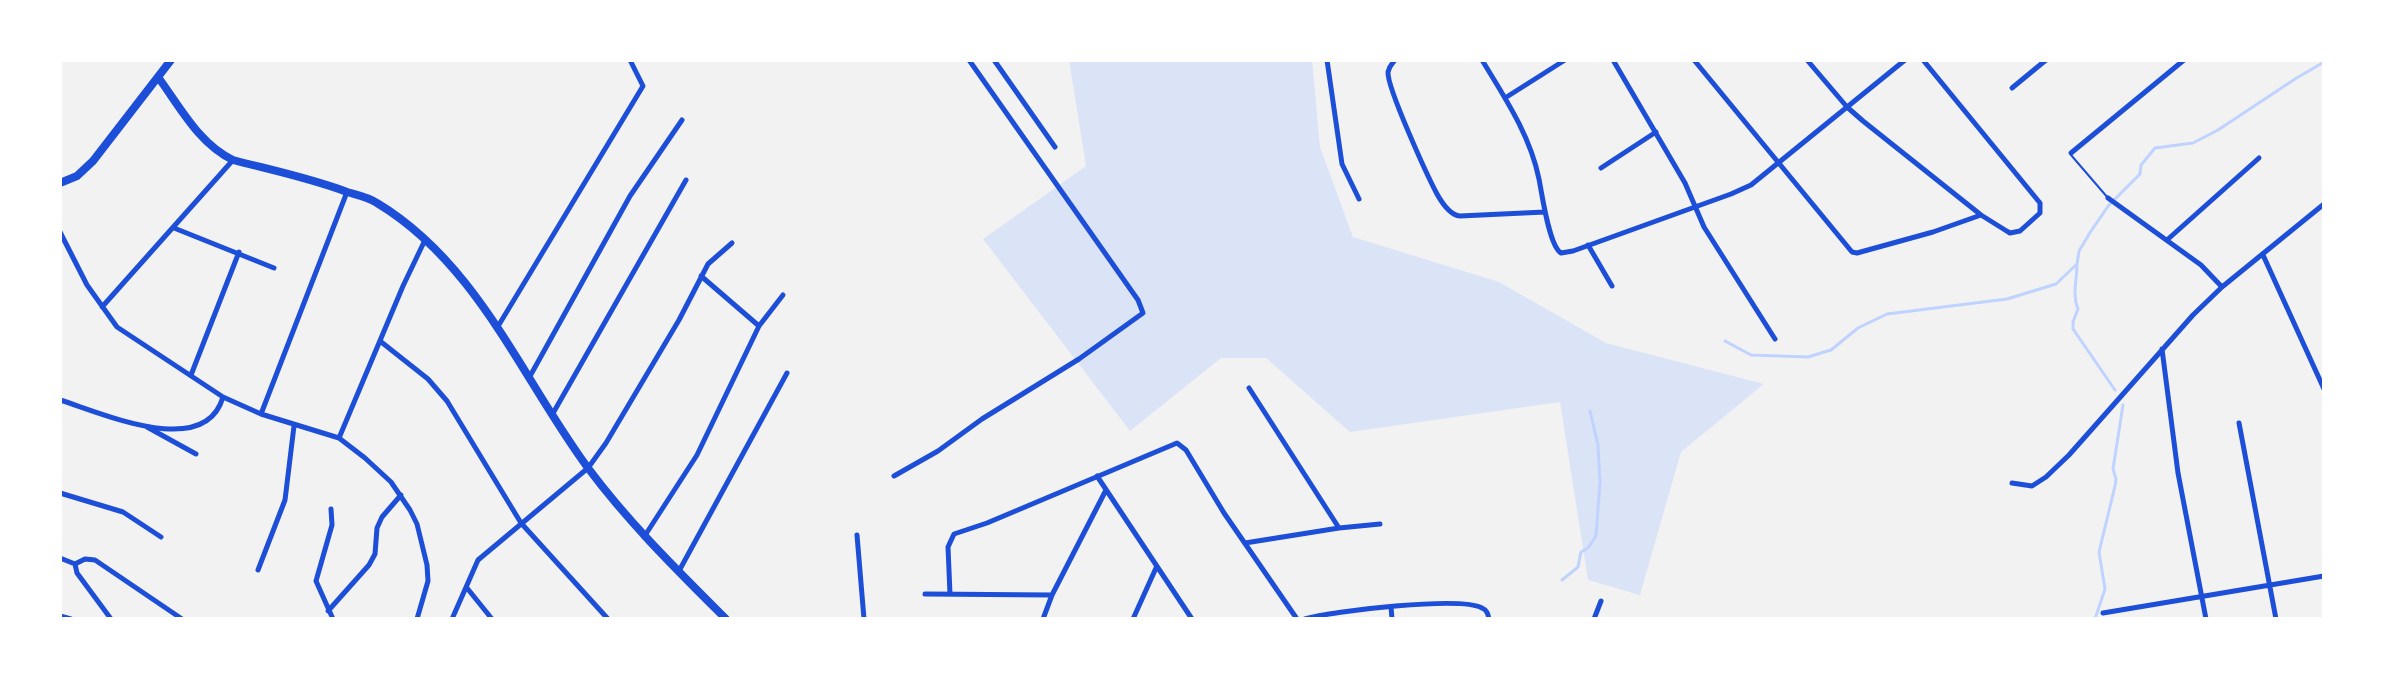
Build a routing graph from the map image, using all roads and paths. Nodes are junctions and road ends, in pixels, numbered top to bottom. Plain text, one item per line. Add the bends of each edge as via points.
1 (171, 60) edge
2 (630, 60) edge
3 (969, 60) edge
4 (994, 60) edge
5 (1327, 60) edge
6 (1395, 60) edge
7 (1482, 60) edge
8 (1565, 60) edge
9 (1613, 60) edge
10 (1694, 60) edge
11 (1808, 60) edge
12 (1905, 60) edge
13 (1923, 60) edge
14 (2046, 60) edge
15 (2184, 60) edge
16 (158, 77) junction
17 (2012, 88) dead end
18 (1504, 98) junction
19 (1847, 107) junction
20 (682, 120) dead end
21 (1656, 132) junction
22 (1055, 147) dead end
23 (2071, 153) joint
24 (2259, 158) dead end
25 (233, 160) junction
26 (1779, 165) junction
27 (1600, 168) dead end
28 (686, 180) dead end
29 (60, 183) edge
30 (346, 192) junction
31 (2108, 198) joint
32 (1359, 199) dead end
33 (2324, 204) edge
34 (1697, 207) junction
35 (1545, 212) junction
36 (1982, 215) junction
37 (174, 228) junction
38 (60, 232) edge
39 (425, 240) junction
40 (2167, 240) junction
41 (732, 243) dead end
42 (1588, 245) junction
43 (239, 252) junction
44 (2263, 255) junction
45 (274, 268) dead end
46 (701, 276) junction
47 (1612, 286) dead end
48 (2222, 287) junction
49 (783, 295) dead end
50 (102, 307) junction
51 (759, 326) junction
52 (497, 328) junction
53 (1775, 339) dead end
54 (380, 341) junction
55 (2162, 349) junction
56 (787, 373) dead end
57 (191, 375) junction
58 (529, 378) junction
59 (1249, 388) dead end
60 (2324, 389) edge
61 (223, 397) junction
62 (60, 399) edge
63 (261, 414) junction
64 (552, 415) junction
65 (2239, 423) dead end
66 (294, 426) junction
67 (145, 427) junction
68 (339, 438) junction
69 (196, 454) dead end
70 (588, 468) junction
71 (894, 476) dead end
72 (1097, 476) junction
73 (2012, 483) dead end
74 (1106, 490) junction
75 (60, 492) edge
76 (401, 495) junction
77 (331, 509) dead end
78 (521, 523) junction
79 (1380, 524) dead end
80 (1339, 528) junction
81 (857, 535) dead end
82 (161, 537) dead end
83 (644, 537) junction
84 (1245, 543) junction
85 (60, 558) edge
86 (75, 564) junction
87 (1156, 568) junction
88 (258, 570) dead end
89 (679, 571) junction
90 (2324, 576) edge
91 (2270, 586) junction
92 (466, 588) junction
93 (925, 594) dead end
94 (950, 594) junction
95 (1052, 595) junction
96 (2201, 597) junction
97 (1601, 601) dead end
98 (1391, 608) junction
99 (328, 611) junction
100 (2101, 615) dead end
101 (60, 616) edge
102 (71, 619) edge
103 (111, 619) edge
104 (182, 619) edge
105 (333, 619) edge
106 (417, 619) edge
107 (452, 619) edge
108 (492, 619) edge
109 (608, 619) edge
110 (726, 619) edge
111 (864, 619) edge
112 (1043, 619) edge
113 (1133, 619) edge
114 (1192, 619) edge
115 (1297, 619) edge
116 (1305, 619) edge
117 (1392, 619) edge
118 (1489, 619) edge
119 (1594, 619) edge
120 (2206, 619) edge
121 (2276, 619) edge

1 - 16 main road
2 - 52 street via 643,86
3 - 71 street via 1138,300 1143,313 1079,359
4 - 22 street
5 - 32 street via 1342,164
6 - 35 street via 1389,66 1388,76 1396,98 1438,196 1453,214
7 - 18 street
8 - 18 street
9 - 21 street
10 - 26 street
11 - 19 street
12 - 19 street
13 - 36 street via 2035,196 2041,209 2034,220 2014,233
14 - 17 street
15 - 23 street
16 - 25 main road via 208,145
16 - 29 main road via 93,161 77,176
18 - 35 street via 1533,155
19 - 26 street
19 - 36 street
20 - 58 street via 630,196
21 - 27 street
21 - 34 street
23 - 31 lane
24 - 40 street
25 - 30 main road via 326,183
25 - 37 street
26 - 34 street via 1743,190
26 - 36 street via 1854,253
28 - 64 street
30 - 39 main road via 374,201
30 - 63 street
31 - 40 street
33 - 44 street
34 - 42 street
34 - 53 street via 1704,226
35 - 42 street via 1560,252
37 - 43 street
37 - 50 street
38 - 50 street
39 - 52 main road via 452,268
39 - 54 street
40 - 48 street via 2201,265
41 - 46 street via 708,264
42 - 47 street
43 - 45 street
43 - 57 street
44 - 48 street
44 - 60 street
46 - 51 street
46 - 70 street via 679,320
48 - 55 street
49 - 51 street
50 - 57 street via 117,327
51 - 83 street via 697,455
52 - 58 main road
54 - 68 street
54 - 78 street via 428,379 447,401
55 - 73 street via 2046,477 2032,486
55 - 96 street via 2178,473
56 - 89 street
57 - 61 street
58 - 64 main road
59 - 80 street
61 - 63 street
61 - 67 street via 220,407 203,425 189,429
62 - 67 street
63 - 66 street
64 - 70 main road
65 - 91 street
66 - 68 street
66 - 88 street via 285,500
67 - 69 street
68 - 76 street via 383,474
70 - 78 street
70 - 83 main road
72 - 74 street
72 - 84 street via 1177,443 1186,450
72 - 94 street via 954,534 948,547
74 - 87 street
74 - 95 street
75 - 82 street via 123,512
76 - 99 street via 382,517 369,565
76 - 106 street via 417,524 426,565 428,581
77 - 99 street via 332,525 316,582
78 - 92 street via 478,560
78 - 109 street
79 - 80 street
80 - 84 street
81 - 111 street
83 - 89 main road
84 - 115 street
85 - 86 street
86 - 103 street via 77,573
86 - 104 street via 95,560
87 - 113 street
87 - 114 street
89 - 110 main road
90 - 91 street
91 - 96 street
91 - 121 street
92 - 107 street
92 - 108 street
93 - 94 street
94 - 95 street
95 - 112 street
96 - 100 street
96 - 120 street
97 - 119 street
98 - 116 street
98 - 117 street
98 - 118 street via 1467,604 1481,607
99 - 105 street
101 - 102 street

